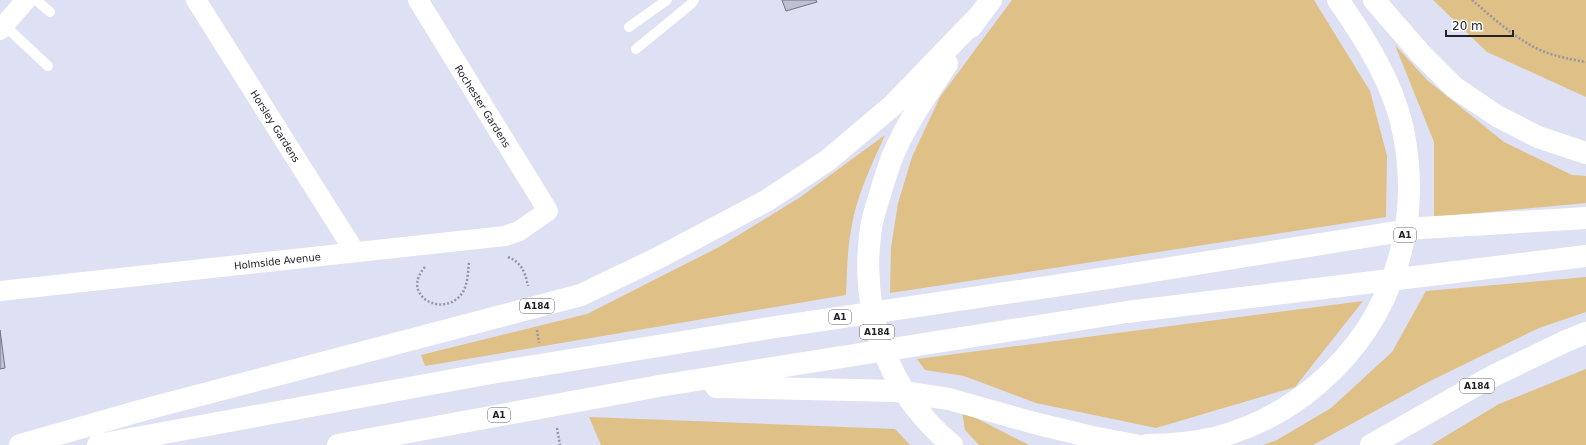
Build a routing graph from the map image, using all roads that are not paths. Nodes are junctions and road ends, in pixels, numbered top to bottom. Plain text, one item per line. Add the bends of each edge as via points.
1 (26, 0) edge
2 (36, 0) edge
3 (196, 0) edge
4 (418, 0) edge
5 (667, 0) edge
6 (694, 0) edge
7 (1338, 0) edge
8 (1374, 0) edge
9 (985, 8) edge
10 (50, 12) dead end
11 (2, 27) edge
12 (629, 27) dead end
13 (636, 49) dead end
14 (48, 66) dead end
15 (1586, 153) edge
16 (548, 211) joint
17 (1586, 218) edge
18 (355, 252) junction
19 (1586, 256) edge
20 (0, 291) edge
21 (1586, 333) edge
22 (659, 386) junction
23 (20, 445) edge
24 (98, 445) edge
25 (338, 445) edge
26 (952, 445) edge
27 (1135, 445) edge
28 (1147, 445) edge
29 (1370, 445) edge

1 - 11 street
2 - 10 lane
3 - 18 street, Horsley Gardens
4 - 16 street, Rochester Gardens
5 - 12 lane
6 - 13 lane
7 - 28 highway, A1 via 1380,67 1404,134 1409,167 1405,235 1397,268 1384,299 1368,329 1347,356 1319,384 1287,407 1252,425 1215,438
8 - 15 highway via 1420,53 1454,87 1497,116 1538,137
9 - 23 highway, A184 via 892,106 828,160 766,201 581,295 150,408
9 - 26 highway, A184 via 923,100 893,153 871,227 868,259 869,292 874,323 884,354 917,410
11 - 14 lane
16 - 18 street, Holmside Avenue via 519,231 505,236
17 - 24 highway, A1 via 1421,228 499,372
18 - 20 street, Holmside Avenue
19 - 22 highway, A1 via 1127,312
21 - 29 highway, A184 via 1566,340 1491,377
22 - 25 highway, A1
22 - 27 highway, A1 via 896,391 949,399 1034,423

